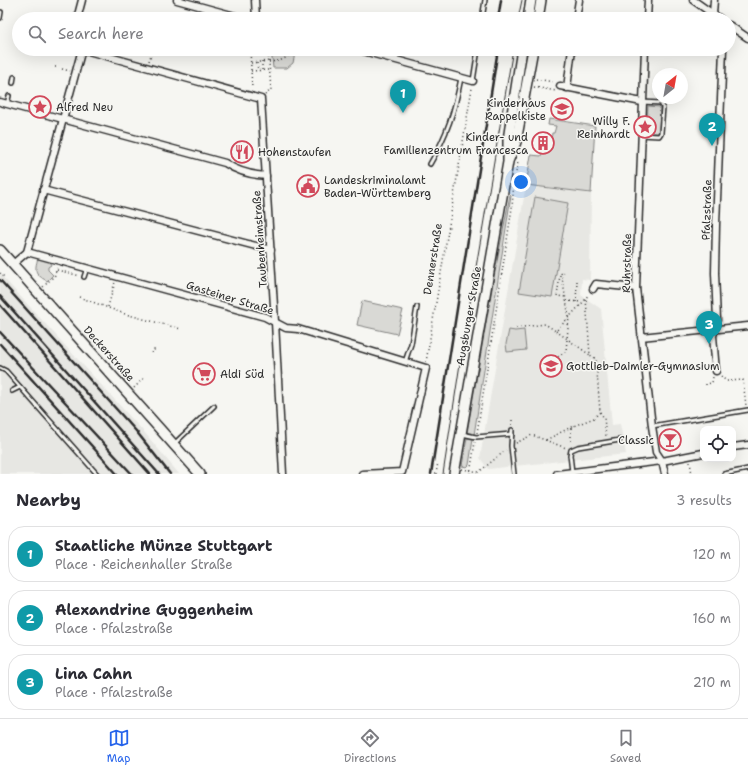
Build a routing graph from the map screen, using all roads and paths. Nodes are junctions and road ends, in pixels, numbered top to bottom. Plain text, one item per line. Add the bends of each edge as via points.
1 (82, 0) edge
2 (177, 0) edge
3 (255, 0) edge
4 (485, 0) edge
5 (531, 0) edge
6 (541, 0) edge
7 (579, 0) edge
8 (648, 0) edge
9 (693, 0) edge
10 (714, 0) edge
11 (0, 12) edge
12 (79, 12) edge
13 (221, 12) edge
14 (256, 12) edge
15 (483, 12) edge
16 (529, 12) edge
17 (539, 12) edge
18 (577, 12) edge
19 (647, 12) edge
20 (710, 12) edge
21 (713, 12) edge
22 (0, 18) edge
23 (736, 30) edge
24 (748, 38) edge
25 (79, 56) edge
26 (105, 56) edge
27 (150, 56) edge
28 (250, 56) edge
29 (269, 56) edge
30 (287, 56) edge
31 (381, 56) edge
32 (477, 56) edge
33 (521, 56) edge
34 (532, 56) edge
35 (571, 56) edge
36 (645, 56) edge
37 (723, 56) edge
38 (262, 61) junction
39 (269, 61) junction
40 (250, 62) junction
41 (257, 62) junction
42 (147, 68) junction
43 (262, 70) junction
44 (270, 70) junction
45 (251, 71) junction
46 (258, 71) junction
47 (14, 77) dead end
48 (461, 78) junction
49 (533, 78) dead end
50 (473, 81) junction
51 (13, 83) dead end
52 (533, 83) dead end
53 (560, 86) junction
54 (567, 88) junction
55 (9, 96) dead end
56 (261, 99) junction
57 (0, 102) edge
58 (642, 102) junction
59 (7, 104) junction
60 (62, 118) junction
61 (641, 135) junction
62 (518, 160) dead end
63 (508, 162) junction
64 (430, 164) dead end
65 (515, 174) dead end
66 (266, 176) junction
67 (514, 181) dead end
68 (43, 190) junction
69 (0, 250) edge
70 (271, 250) junction
71 (27, 252) junction
72 (60, 260) junction
73 (13, 264) junction
74 (87, 268) junction
75 (57, 270) junction
76 (561, 272) junction
77 (0, 273) edge
78 (565, 273) dead end
79 (6, 274) dead end
80 (84, 277) joint
81 (117, 277) junction
82 (577, 281) dead end
83 (636, 288) junction
84 (593, 289) joint
85 (37, 292) junction
86 (79, 297) dead end
87 (566, 297) junction
88 (586, 298) junction
89 (566, 301) junction
90 (576, 302) junction
91 (583, 302) junction
92 (108, 307) junction
93 (417, 308) dead end
94 (569, 317) junction
95 (275, 322) junction
96 (748, 326) edge
97 (516, 328) dead end
98 (181, 329) dead end
99 (716, 329) junction
100 (556, 331) junction
101 (641, 337) junction
102 (568, 340) junction
103 (156, 348) dead end
104 (151, 353) dead end
105 (590, 355) junction
106 (558, 357) dead end
107 (406, 362) junction
108 (0, 368) edge
109 (426, 368) junction
110 (716, 371) junction
111 (145, 377) dead end
112 (598, 382) junction
113 (594, 383) dead end
114 (706, 385) dead end
115 (20, 387) junction
116 (12, 391) dead end
117 (128, 393) junction
118 (214, 406) dead end
119 (747, 410) edge
120 (600, 412) junction
121 (512, 417) dead end
122 (652, 426) junction
123 (571, 427) junction
124 (512, 430) joint
125 (460, 434) junction
126 (512, 434) junction
127 (476, 437) junction
128 (546, 440) junction
129 (620, 440) dead end
130 (606, 442) junction
131 (174, 444) junction
132 (748, 444) edge
133 (511, 446) junction
134 (736, 447) edge
135 (571, 450) junction
136 (700, 454) edge
137 (689, 456) junction
138 (662, 461) junction
139 (438, 462) dead end
140 (748, 469) edge
141 (470, 471) junction
142 (569, 473) edge
143 (97, 474) edge
144 (200, 474) edge
145 (283, 474) edge
146 (362, 474) edge
147 (436, 474) edge
148 (454, 474) edge
149 (470, 474) edge
150 (514, 474) edge
151 (557, 474) edge
152 (665, 474) edge
153 (692, 474) edge
154 (724, 474) edge

1 - 12 street
2 - 13 street
3 - 14 street
4 - 15 lane
5 - 16 main road
6 - 17 main road
7 - 18 street
8 - 19 street
9 - 20 street
10 - 21 street
11 - 22 lane
23 - 24 street
25 - 60 street
26 - 42 street
27 - 42 path
28 - 40 path
29 - 39 path
30 - 39 path via 282,60
31 - 48 street
32 - 50 lane
33 - 63 main road, Augsburger Straße via 508,140
34 - 63 main road, Augsburger Straße via 516,142
35 - 54 street
36 - 58 street, Ruhrstraße
37 - 99 street, Pfalzstraße via 716,225
38 - 39 path
38 - 41 path
38 - 43 path
39 - 44 path
40 - 41 path
40 - 45 path
41 - 46 path
42 - 56 street
43 - 44 path
43 - 46 path
44 - 56 path via 270,90
45 - 46 path
45 - 56 path via 252,91
47 - 51 lane
48 - 50 street
48 - 64 lane via 448,130
49 - 53 path via 560,83
50 - 109 path, Dennerstraße
52 - 53 path via 532,87 559,92
53 - 54 street
54 - 58 street
55 - 59 lane
56 - 66 street, Taubenheimstraße
57 - 59 street
58 - 61 street, Ruhrstraße
58 - 61 lane via 661,103 663,107 662,133 659,136
59 - 60 street
60 - 66 street via 225,163 257,176
60 - 68 street
61 - 83 street, Ruhrstraße
62 - 65 path
63 - 125 main road, Augsburger Straße
66 - 70 street, Taubenheimstraße
67 - 127 path
68 - 70 street
68 - 71 street
69 - 73 main road, Deckerstraße
70 - 95 street, Taubenheimstraße
71 - 72 street, Gasteiner Straße
71 - 73 street
72 - 74 street, Gasteiner Straße
72 - 75 path
73 - 85 main road, Deckerstraße
74 - 80 lane
74 - 81 street, Gasteiner Straße
75 - 80 path
75 - 85 path via 55,276
76 - 78 path
76 - 87 path
76 - 87 path via 557,296
77 - 79 path via 3,276
81 - 92 path
81 - 95 street, Gasteiner Straße via 265,317
82 - 90 path
83 - 84 street via 596,284
83 - 101 street, Ruhrstraße
84 - 88 path
85 - 117 main road, Deckerstraße
86 - 92 path
87 - 89 path
88 - 91 path
88 - 105 path
89 - 90 path
89 - 94 path
90 - 91 path
91 - 94 path
92 - 98 path
93 - 107 lane
94 - 100 path
94 - 102 path
95 - 107 street, Gasteiner Straße via 286,328 298,329
95 - 145 street, Taubenheimstraße
96 - 99 street
97 - 100 path via 545,324
99 - 101 street
99 - 110 street, Pfalzstraße via 713,336
100 - 102 path
101 - 122 street, Ruhrstraße
102 - 105 path
102 - 106 path via 566,351
103 - 104 path
105 - 112 path via 596,359
107 - 109 street, Gasteiner Straße
108 - 115 lane
109 - 146 street via 402,472
110 - 114 path via 712,383
110 - 119 path via 726,381 743,380
111 - 117 path
112 - 113 path
112 - 120 path
115 - 116 lane
115 - 143 lane
117 - 131 main road, Deckerstraße
118 - 131 lane
119 - 122 lane
120 - 123 path via 594,418
120 - 130 path via 604,418
121 - 124 path
122 - 138 street, Ruhrstraße via 656,452
123 - 128 path
123 - 135 path
124 - 126 lane
125 - 127 lane
125 - 148 main road, Augsburger Straße
126 - 127 lane
126 - 133 lane
127 - 141 path
128 - 133 path via 532,435
128 - 135 path
129 - 130 lane
130 - 135 lane
131 - 144 main road, Deckerstraße
132 - 134 street
133 - 141 path via 479,472
133 - 150 lane
135 - 142 lane
136 - 137 street
137 - 138 street
137 - 153 path
138 - 142 street
138 - 152 street, Ruhrstraße
139 - 147 path
140 - 154 lane
141 - 149 path
142 - 151 street

